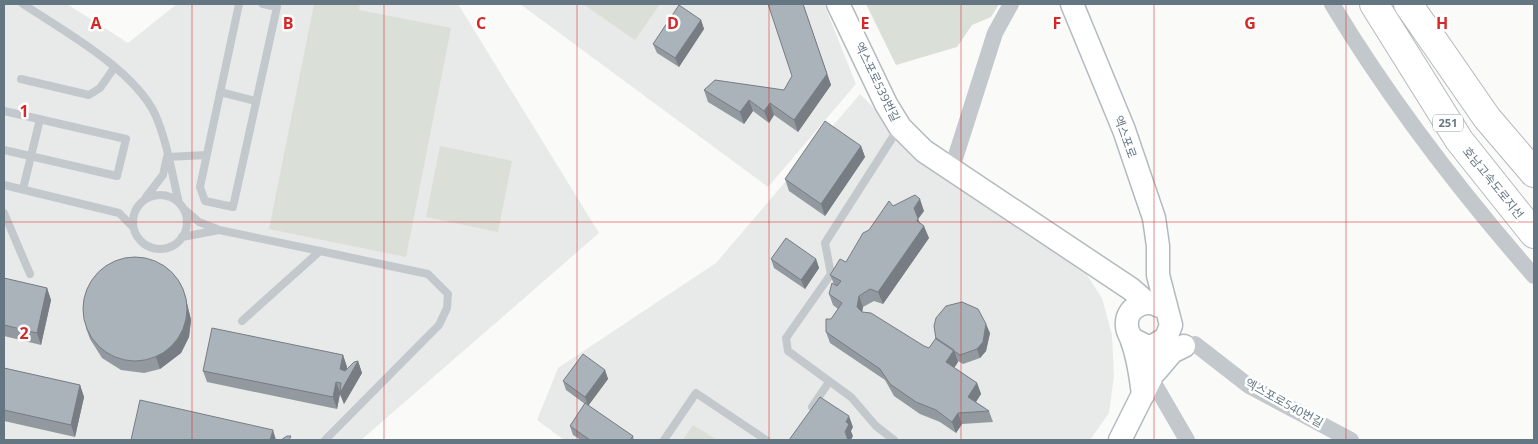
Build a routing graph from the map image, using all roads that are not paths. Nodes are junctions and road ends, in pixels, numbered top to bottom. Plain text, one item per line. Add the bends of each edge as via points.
1 (23, 4) edge
2 (239, 4) edge
3 (263, 4) edge
4 (838, 4) edge
5 (1011, 4) edge
6 (1072, 4) edge
7 (1332, 4) edge
8 (1374, 4) edge
9 (1408, 4) edge
10 (114, 68) junction
11 (21, 79) dead end
12 (220, 92) junction
13 (256, 101) junction
14 (4, 111) edge
15 (40, 119) junction
16 (900, 127) junction
17 (4, 150) edge
18 (206, 155) junction
19 (31, 156) junction
20 (167, 157) junction
21 (951, 171) junction
22 (1534, 173) edge
23 (4, 185) edge
24 (23, 189) junction
25 (145, 199) junction
26 (181, 205) junction
27 (136, 208) junction
28 (4, 213) edge
29 (119, 213) junction
30 (132, 226) junction
31 (219, 230) junction
32 (1534, 234) edge
33 (182, 237) junction
34 (320, 251) junction
35 (1097, 267) junction
36 (30, 274) dead end
37 (1534, 276) edge
38 (1156, 278) junction
39 (1125, 285) junction
40 (242, 320) dead end
41 (1167, 326) junction
42 (1132, 340) junction
43 (829, 382) junction
44 (1147, 387) junction
45 (810, 411) edge
46 (325, 440) edge
47 (664, 440) edge
48 (766, 440) edge
49 (894, 440) edge
50 (1120, 440) edge
51 (1187, 440) edge
52 (1351, 440) edge

1 - 10 lane via 96,52
2 - 12 lane
3 - 13 lane via 277,7
4 - 16 main road, 엑스포로539번길
5 - 21 street via 995,33
6 - 38 main road, 엑스포로 via 1124,130 1154,218 1158,246
7 - 37 street via 1420,138
8 - 32 highway, 호남고속도로지선 / 251 via 1459,140
9 - 22 highway, 251 via 1488,118
10 - 11 lane via 100,88 89,95
10 - 20 lane via 150,106 161,129
12 - 13 lane
12 - 18 lane
13 - 18 lane via 233,207 205,201 201,194
14 - 15 lane
15 - 19 lane
15 - 19 lane via 126,139 117,176
16 - 21 main road, 엑스포로539번길
16 - 43 lane via 826,243 831,274 786,338 788,351
17 - 19 lane
18 - 20 lane
19 - 24 lane
20 - 25 lane via 163,175
20 - 26 lane
21 - 35 main road, 엑스포로539번길
23 - 24 lane
24 - 29 lane
25 - 26 lane via 163,195
25 - 27 lane
26 - 31 lane via 199,222
26 - 33 lane via 187,225
27 - 29 lane
27 - 30 lane
28 - 36 lane
29 - 30 lane
30 - 33 lane via 142,243 154,249 167,248
31 - 33 lane
31 - 34 lane
34 - 40 lane
34 - 46 lane via 428,274 448,294 447,308 439,325
35 - 39 main road
35 - 42 main road via 1112,285
38 - 39 main road via 1141,286
38 - 41 main road, 엑스포로
39 - 41 main road
41 - 42 main road via 1146,346
41 - 42 main road via 1134,308
41 - 44 main road
41 - 52 street, 엑스포로540번길 via 1249,386
42 - 44 main road
43 - 45 lane
43 - 49 lane via 851,397 876,426
44 - 50 main road
44 - 51 street
47 - 48 lane via 696,393

